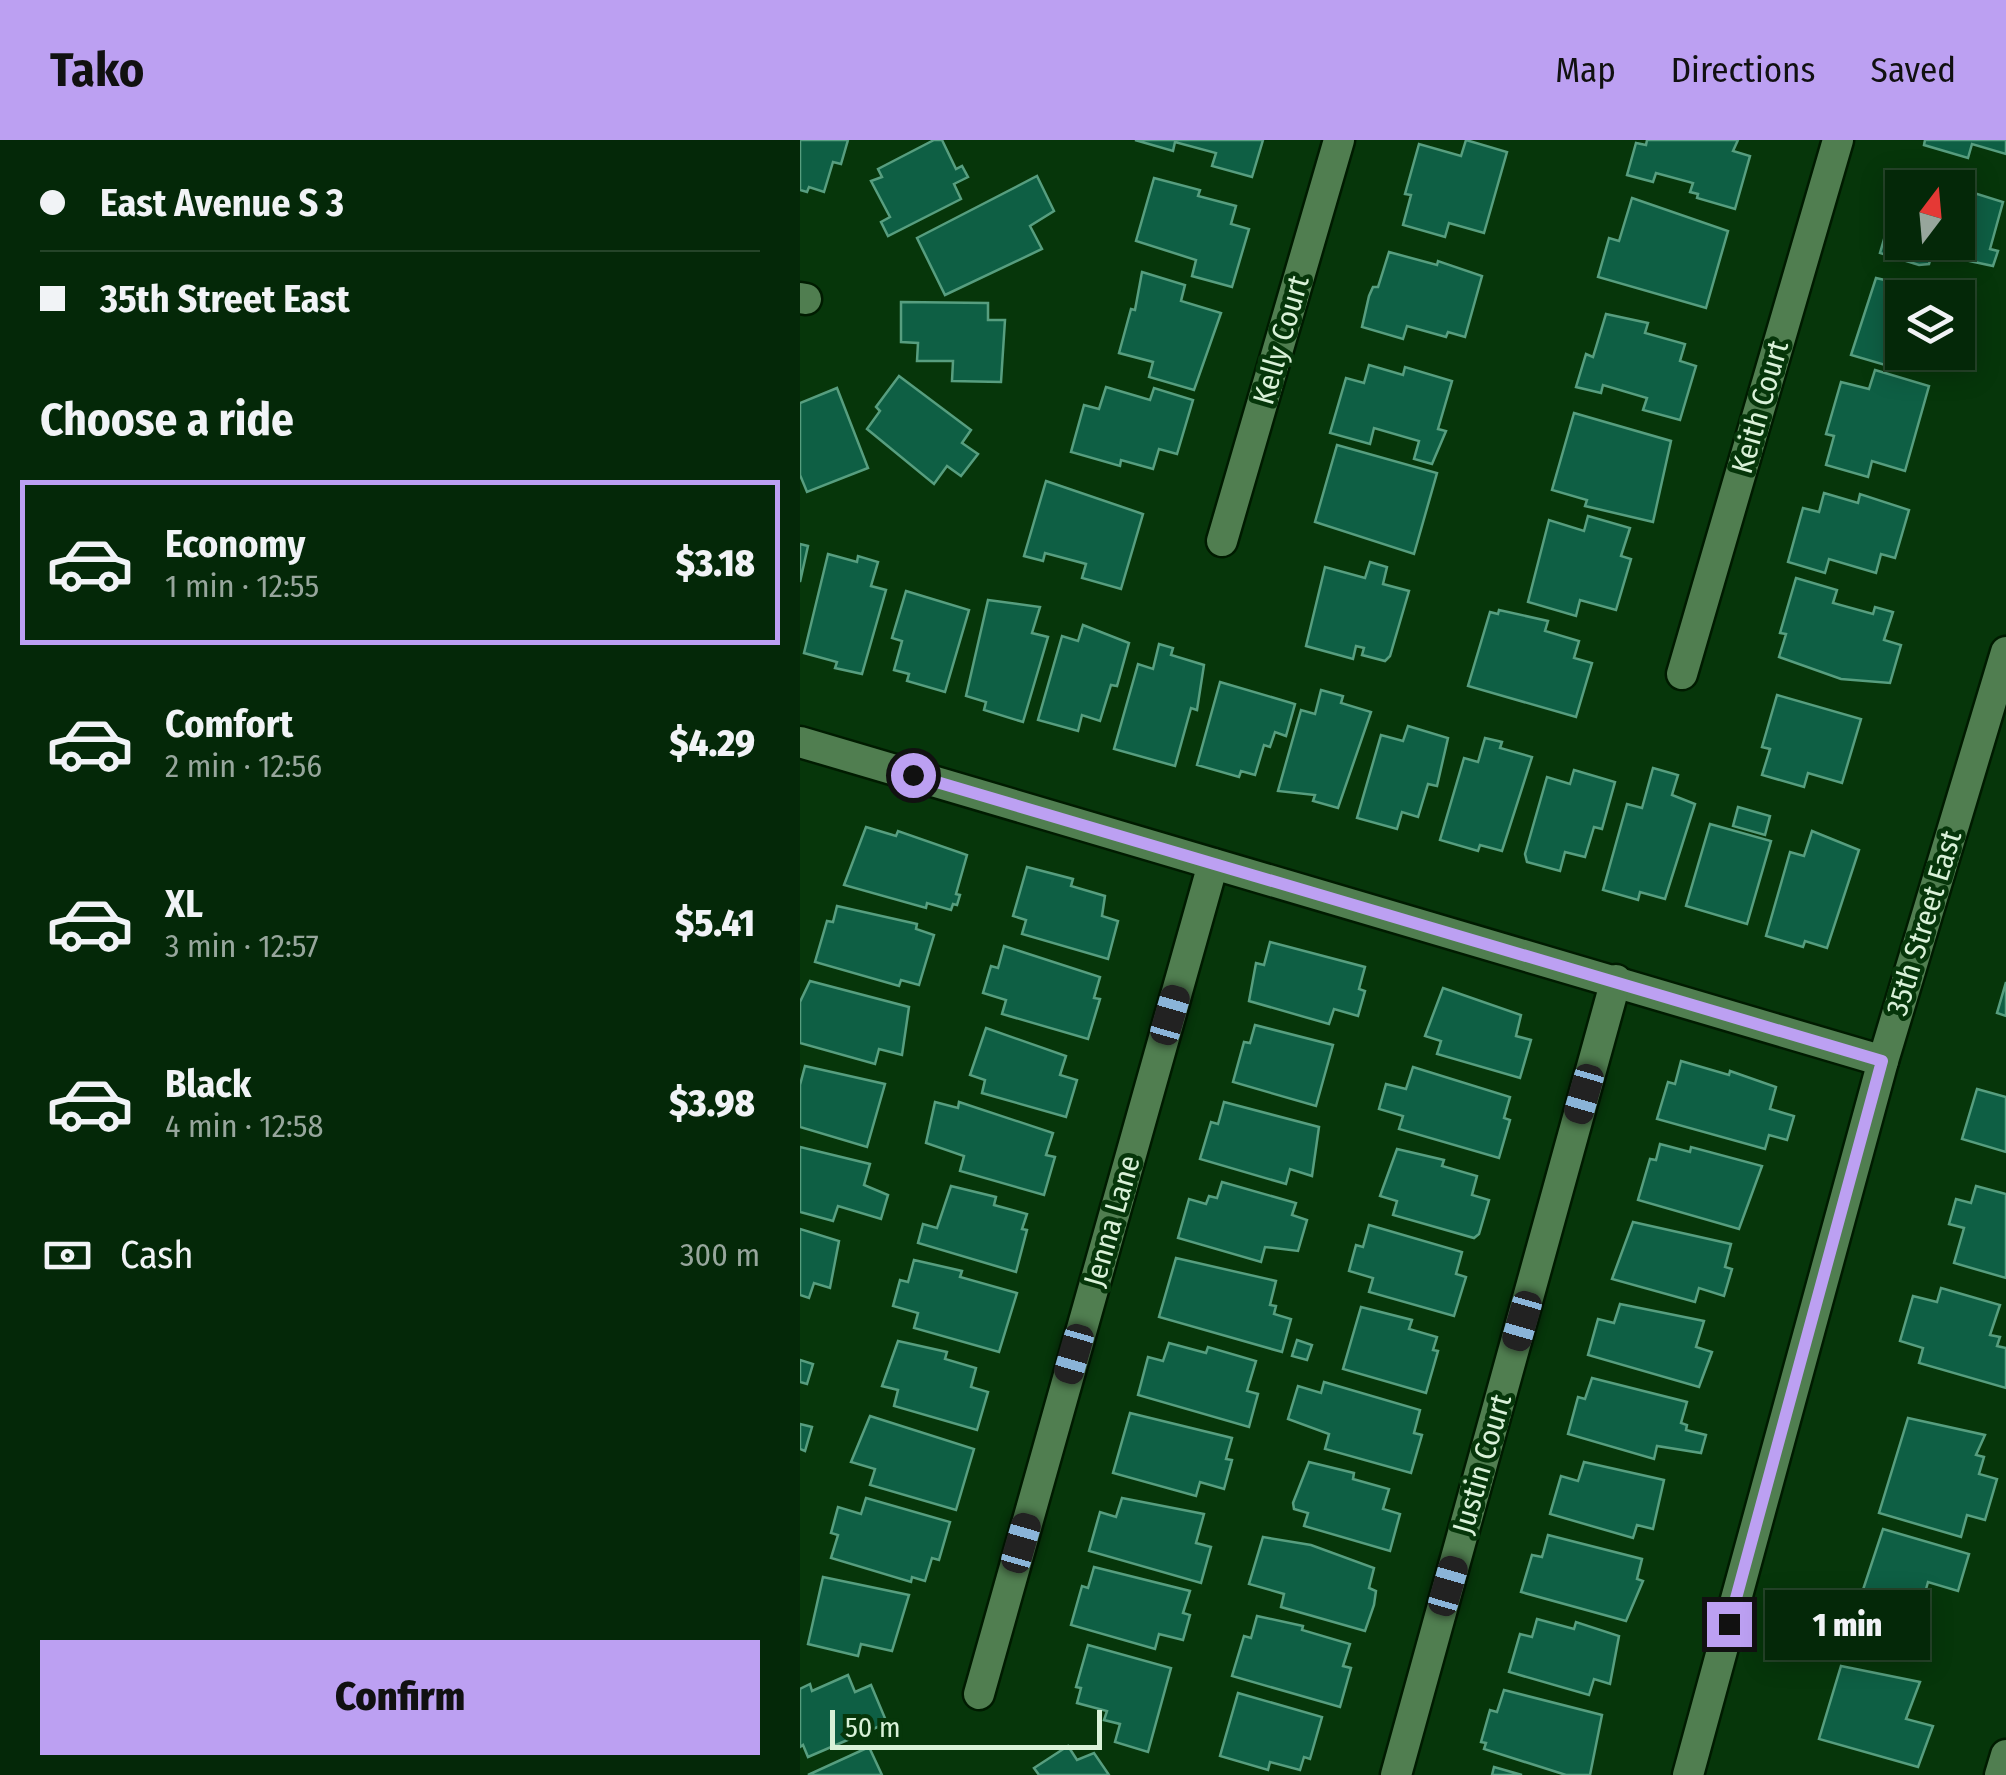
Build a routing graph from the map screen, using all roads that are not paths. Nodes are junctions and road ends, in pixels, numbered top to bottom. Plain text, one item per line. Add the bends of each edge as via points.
1 (1339, 140) edge
2 (1838, 140) edge
3 (1222, 541) dead end
4 (2006, 652) edge
5 (1682, 674) dead end
6 (800, 742) edge
7 (1213, 864) junction
8 (1616, 980) junction
9 (1882, 1061) junction
10 (979, 1694) dead end
11 (2006, 1755) edge
12 (1396, 1775) edge
13 (1688, 1775) edge
14 (2000, 1775) edge

1 - 3 street, Kelly Court
2 - 5 street, Keith Court
4 - 9 street, 35th Street East
6 - 7 street
7 - 8 street
7 - 10 street, Jenna Lane
8 - 9 street
8 - 12 street, Justin Court
9 - 13 street, 35th Street East
11 - 14 street

